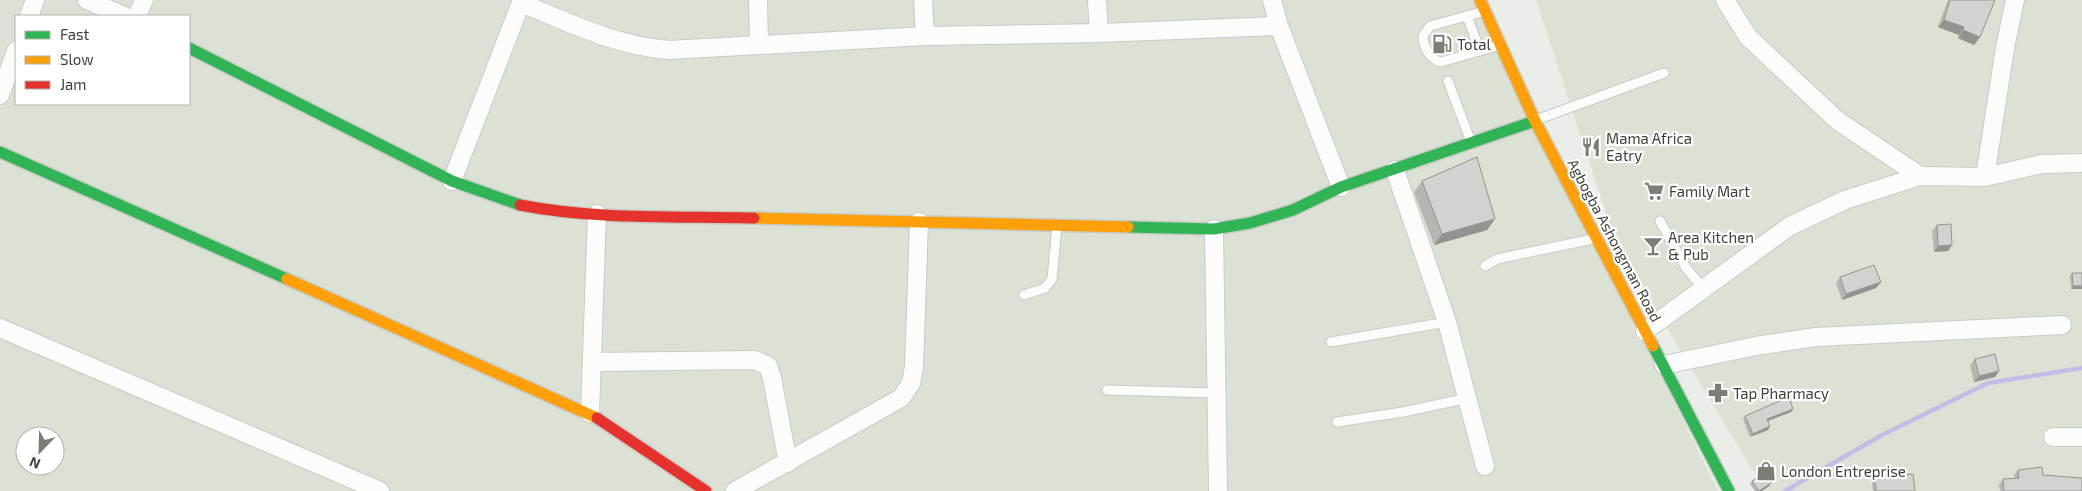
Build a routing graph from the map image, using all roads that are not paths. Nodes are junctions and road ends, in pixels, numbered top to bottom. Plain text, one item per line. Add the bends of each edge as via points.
1 (35, 0) edge
2 (87, 0) edge
3 (144, 0) edge
4 (758, 0) edge
5 (923, 0) edge
6 (1097, 0) edge
7 (1272, 0) edge
8 (1480, 0) edge
9 (1726, 0) edge
10 (2015, 0) edge
11 (522, 2) edge
12 (1485, 11) junction
13 (29, 15) edge
14 (122, 15) edge
15 (137, 15) edge
16 (1468, 16) junction
17 (1279, 26) junction
18 (1099, 33) junction
19 (925, 36) junction
20 (759, 44) junction
21 (1500, 45) junction
22 (190, 49) edge
23 (1480, 51) junction
24 (15, 53) edge
25 (1664, 73) dead end
26 (1448, 81) dead end
27 (0, 95) edge
28 (1535, 121) junction
29 (1471, 142) junction
30 (0, 152) edge
31 (2082, 163) edge
32 (1395, 170) junction
33 (1920, 176) junction
34 (1985, 177) junction
35 (452, 180) junction
36 (1341, 187) junction
37 (597, 214) junction
38 (1660, 221) dead end
39 (919, 222) junction
40 (1057, 225) junction
41 (1214, 229) junction
42 (1596, 238) junction
43 (1485, 266) dead end
44 (1703, 288) junction
45 (1024, 295) dead end
46 (1447, 322) junction
47 (2062, 325) dead end
48 (0, 328) edge
49 (1645, 331) junction
50 (1331, 342) dead end
51 (592, 362) junction
52 (1664, 365) junction
53 (1107, 390) dead end
54 (1216, 393) junction
55 (1469, 398) junction
56 (590, 413) junction
57 (1337, 422) dead end
58 (2053, 437) dead end
59 (2082, 437) edge
60 (788, 463) junction
61 (1485, 466) dead end
62 (380, 491) edge
63 (706, 491) edge
64 (735, 491) edge
65 (1218, 491) edge
66 (1729, 491) edge

1 - 13 street
2 - 14 street
3 - 15 street
4 - 20 street
5 - 19 street
6 - 18 street
7 - 17 street
8 - 12 street, Agbogba Ashongman Road
9 - 33 street via 1748,37 1838,121
10 - 34 street
11 - 20 street via 614,41 643,48 670,50
11 - 35 street
12 - 16 lane
12 - 21 street, Agbogba Ashongman Road
16 - 23 lane
16 - 23 lane via 1430,26 1423,42 1432,57 1441,62
17 - 18 street
17 - 36 street
18 - 19 street
19 - 20 street
21 - 23 lane
21 - 28 street, Agbogba Ashongman Road
22 - 35 street
24 - 27 street
25 - 28 lane
26 - 29 lane
28 - 29 street
28 - 42 street, Agbogba Ashongman Road
29 - 32 street
30 - 56 street
31 - 34 street via 2042,164
32 - 36 street
32 - 46 street
33 - 34 street
33 - 44 street via 1845,200 1790,226
35 - 37 street via 513,203 551,211
36 - 41 street via 1293,210 1250,223
37 - 39 street
37 - 51 street
38 - 44 lane via 1686,268
39 - 40 street
39 - 60 street via 911,383 901,398
40 - 41 street
40 - 45 lane via 1052,278 1045,288
41 - 54 street
42 - 43 lane via 1496,259
42 - 49 street, Agbogba Ashongman Road
44 - 49 street
46 - 50 lane
46 - 55 street
47 - 52 street via 1816,337
48 - 62 street
49 - 52 street, Agbogba Ashongman Road
51 - 56 street
51 - 60 street via 755,360 768,366
52 - 66 street, Agbogba Ashongman Road
53 - 54 lane
54 - 65 street
55 - 57 lane
55 - 61 street
56 - 63 street
58 - 59 street
60 - 64 street

